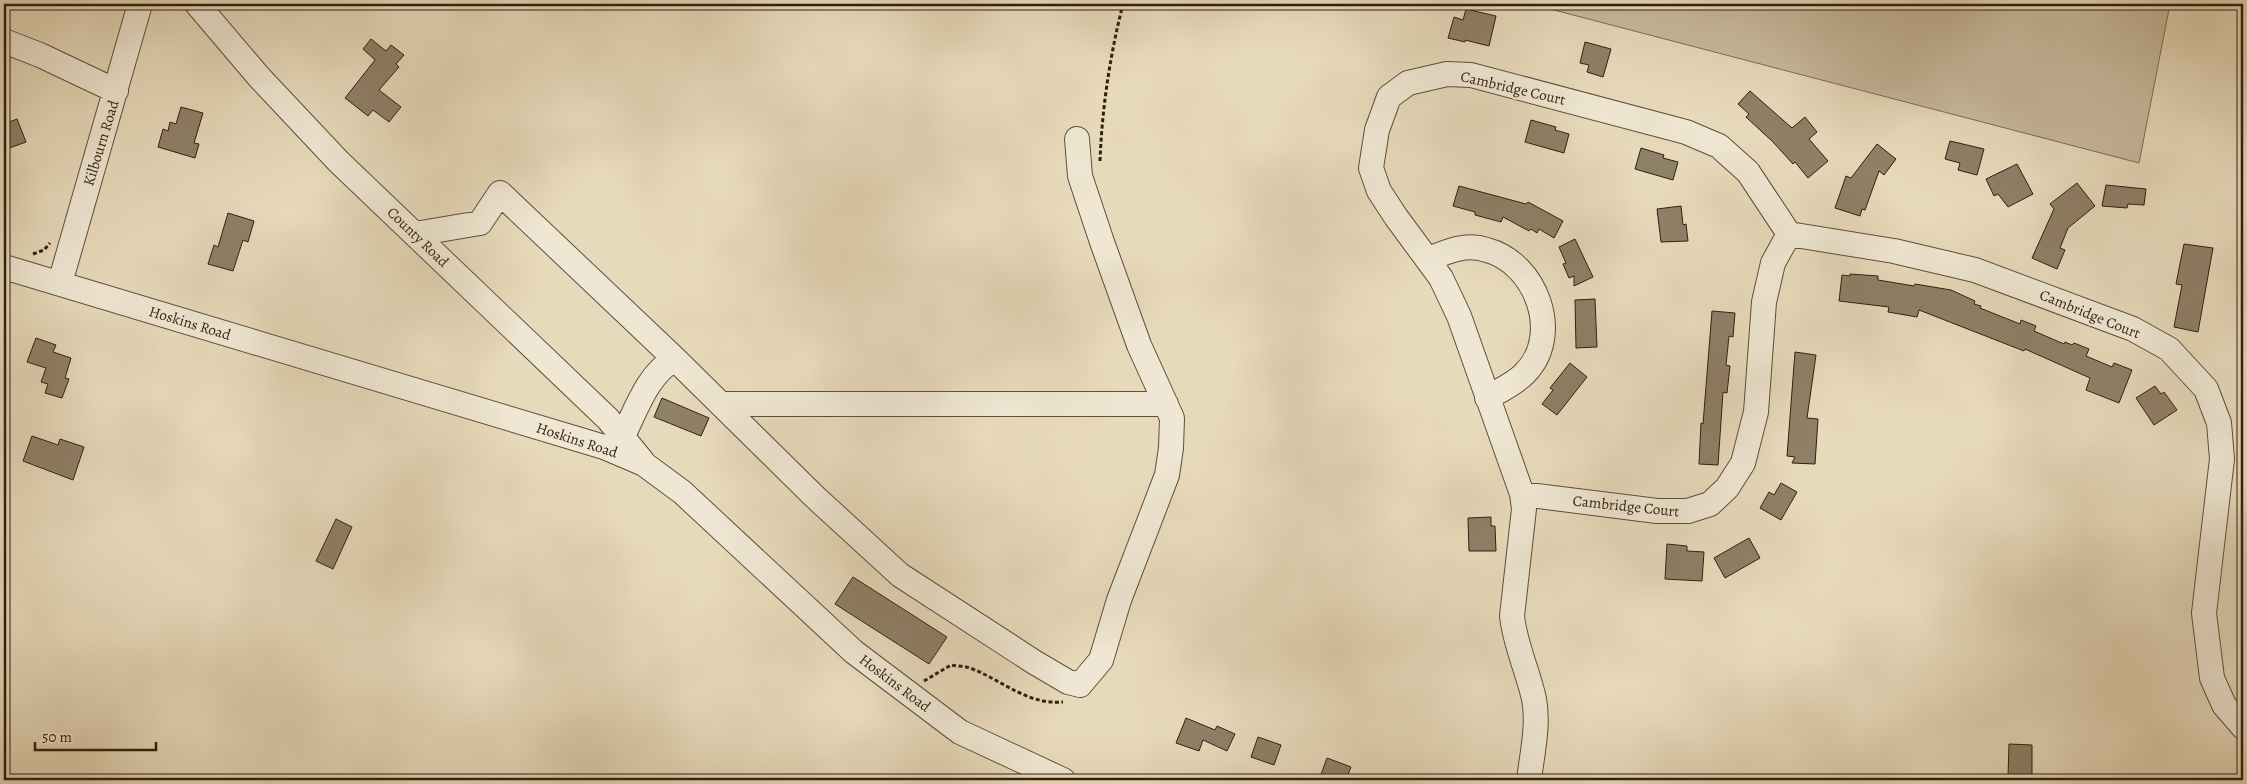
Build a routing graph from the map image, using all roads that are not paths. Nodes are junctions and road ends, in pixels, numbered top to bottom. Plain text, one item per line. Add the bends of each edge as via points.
1 (140, 4) edge
2 (197, 4) edge
3 (4, 41) edge
4 (116, 91) junction
5 (1077, 139) dead end
6 (415, 234) junction
7 (1789, 234) junction
8 (1429, 260) junction
9 (4, 267) edge
10 (60, 283) junction
11 (675, 359) junction
12 (1487, 398) junction
13 (721, 404) junction
14 (1166, 404) junction
15 (622, 436) junction
16 (644, 464) junction
17 (1522, 494) junction
18 (2243, 727) edge
19 (1063, 780) edge
20 (1529, 780) edge

1 - 4 street, Kilbourn Road
2 - 6 street, County Road via 259,77 326,148
3 - 4 street via 40,54
4 - 10 street, Kilbourn Road
5 - 14 street via 1080,176 1086,195 1139,345
6 - 11 street via 480,223 500,193
6 - 15 street, County Road
7 - 8 street, Cambridge Court via 1748,172 1718,146 1686,132 1471,75 1447,74 1408,83 1389,97 1377,130 1371,168 1379,191
7 - 17 street, Cambridge Court via 1773,263 1764,302 1756,412 1743,463 1727,488 1710,504 1688,511 1657,511
7 - 18 street, Cambridge Court via 1894,251 1975,270 2133,329 2169,349 2206,389 2219,423 2222,459 2205,620 2212,678 2224,705
8 - 12 street, Cambridge Court via 1459,316
8 - 12 street via 1457,248 1487,250 1519,267 1537,298 1543,318 1537,353 1526,373
9 - 10 street, Hoskins Road
10 - 16 street, Hoskins Road via 604,447
11 - 13 street
11 - 15 street via 665,364 648,388
12 - 17 street, Cambridge Court
13 - 14 street
13 - 14 street via 815,497 900,574 1034,662 1068,682 1080,685 1101,660 1119,600 1167,475 1172,418
15 - 16 street, County Road
16 - 19 street, Hoskins Road via 682,492 854,652 906,692 960,732
17 - 20 street, Cambridge Court via 1524,509 1512,616 1536,717

